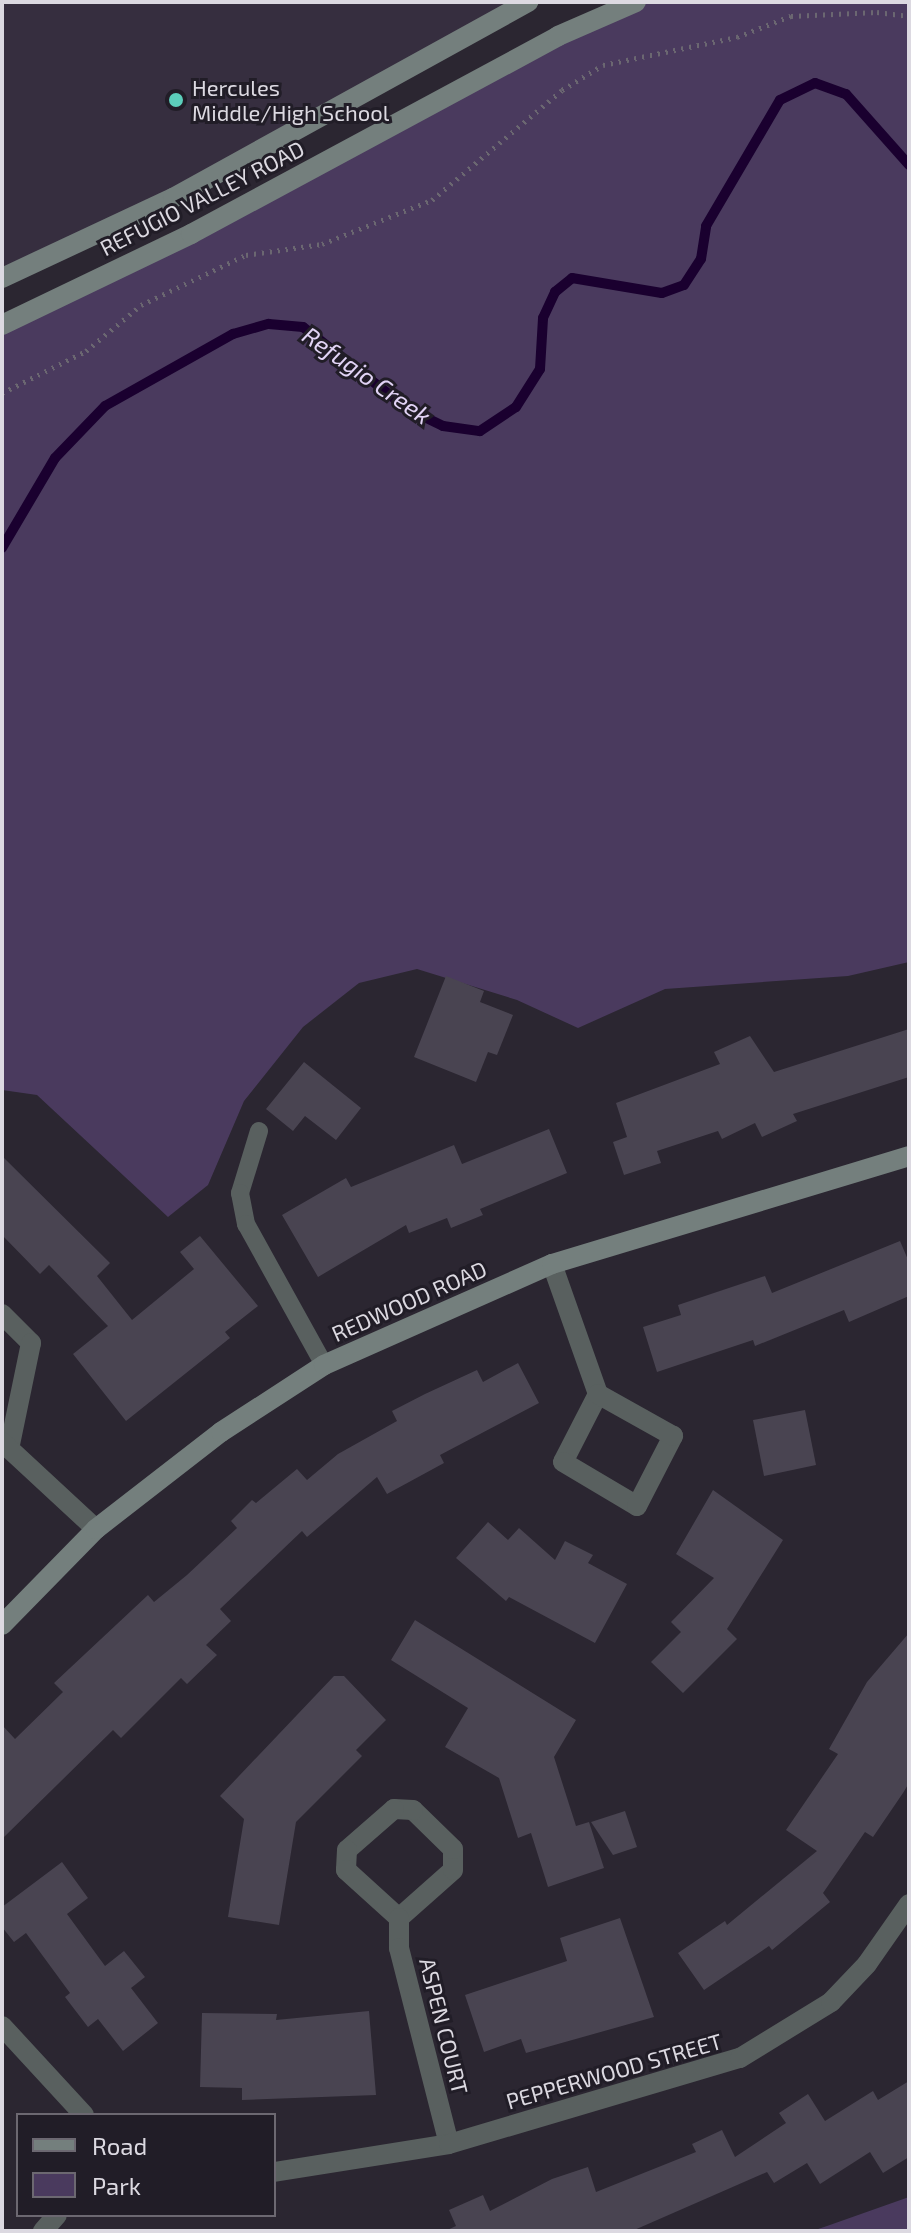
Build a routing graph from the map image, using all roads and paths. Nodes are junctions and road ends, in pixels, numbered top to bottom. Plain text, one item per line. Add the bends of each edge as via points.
1 (528, 2) edge
2 (636, 2) edge
3 (909, 16) edge
4 (2, 278) edge
5 (2, 325) edge
6 (2, 393) edge
7 (259, 1131) dead end
8 (909, 1156) edge
9 (552, 1264) junction
10 (2, 1314) edge
11 (324, 1365) junction
12 (598, 1394) junction
13 (6, 1445) edge
14 (96, 1529) junction
15 (2, 1625) edge
16 (909, 1904) edge
17 (399, 1918) junction
18 (2, 2026) edge
19 (82, 2113) edge
20 (449, 2144) junction
21 (276, 2172) edge

1 - 4 street, REFUGIO VALLEY ROAD via 173,198
2 - 5 street, REFUGIO VALLEY ROAD via 558,36 191,234
3 - 6 path via 791,16 737,37 603,65 562,90 432,200 322,244 246,255 141,305 86,351
7 - 11 lane via 240,1193 246,1224
8 - 9 street, REDWOOD ROAD
9 - 11 street, REDWOOD ROAD
9 - 12 street
10 - 13 street via 31,1343
11 - 14 street, REDWOOD ROAD via 221,1432
12 - 12 street via 563,1462 637,1506 673,1436
13 - 14 street
14 - 15 street, REDWOOD ROAD
16 - 20 street, PEPPERWOOD STREET via 867,1964 831,2002 740,2058
17 - 17 street via 453,1870 453,1849 413,1810 394,1809 347,1850 346,1870
17 - 20 street, ASPEN COURT via 399,1948
18 - 19 street
20 - 21 street, PEPPERWOOD STREET

